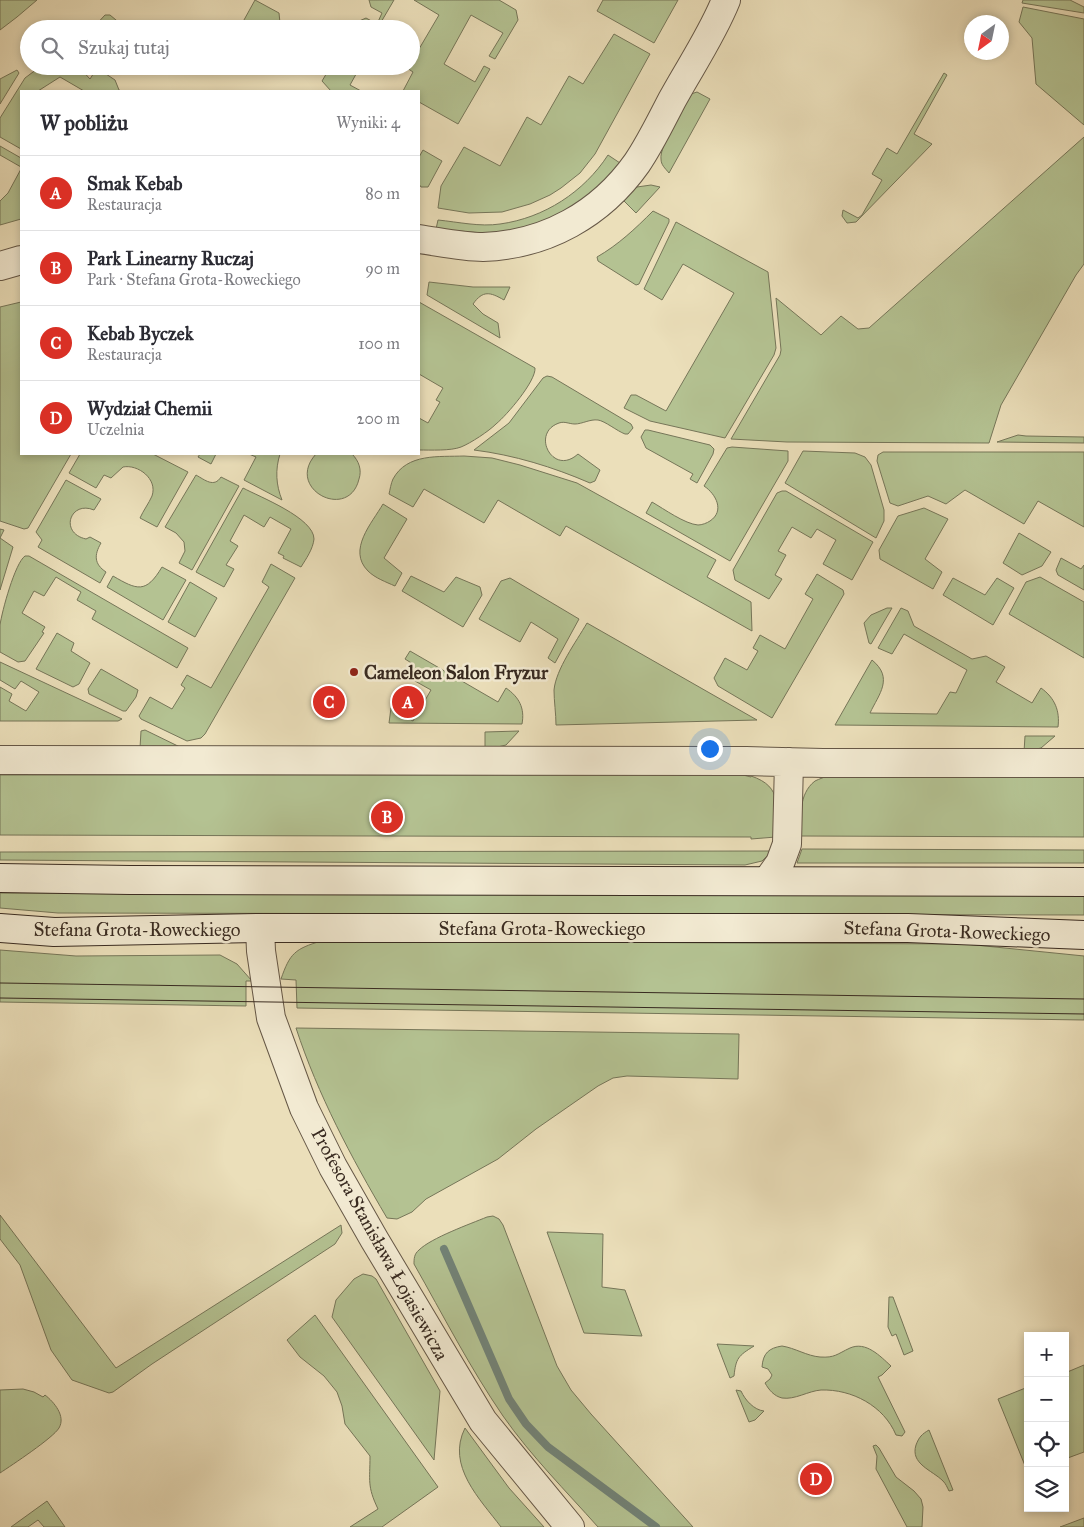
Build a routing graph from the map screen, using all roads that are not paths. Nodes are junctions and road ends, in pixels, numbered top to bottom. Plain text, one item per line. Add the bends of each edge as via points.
1 (726, 0) edge
2 (420, 239) edge
3 (20, 260) edge
4 (0, 266) edge
5 (0, 760) edge
6 (789, 762) junction
7 (1084, 763) edge
8 (0, 878) edge
9 (767, 881) junction
10 (1084, 882) edge
11 (0, 928) edge
12 (260, 928) junction
13 (1084, 935) edge
14 (570, 1527) edge

1 - 2 street via 638,162 612,193 588,212 538,238 508,244 480,247
3 - 4 street
5 - 6 street
6 - 7 street
6 - 9 street via 787,844 780,864
8 - 9 street
9 - 10 street
11 - 12 street, Stefana Grota-Roweckiego via 54,932
12 - 13 street, Stefana Grota-Roweckiego via 908,928
12 - 14 street, Profesora Stanisława Łojasiewicza via 271,1018 304,1108 333,1167 483,1421

